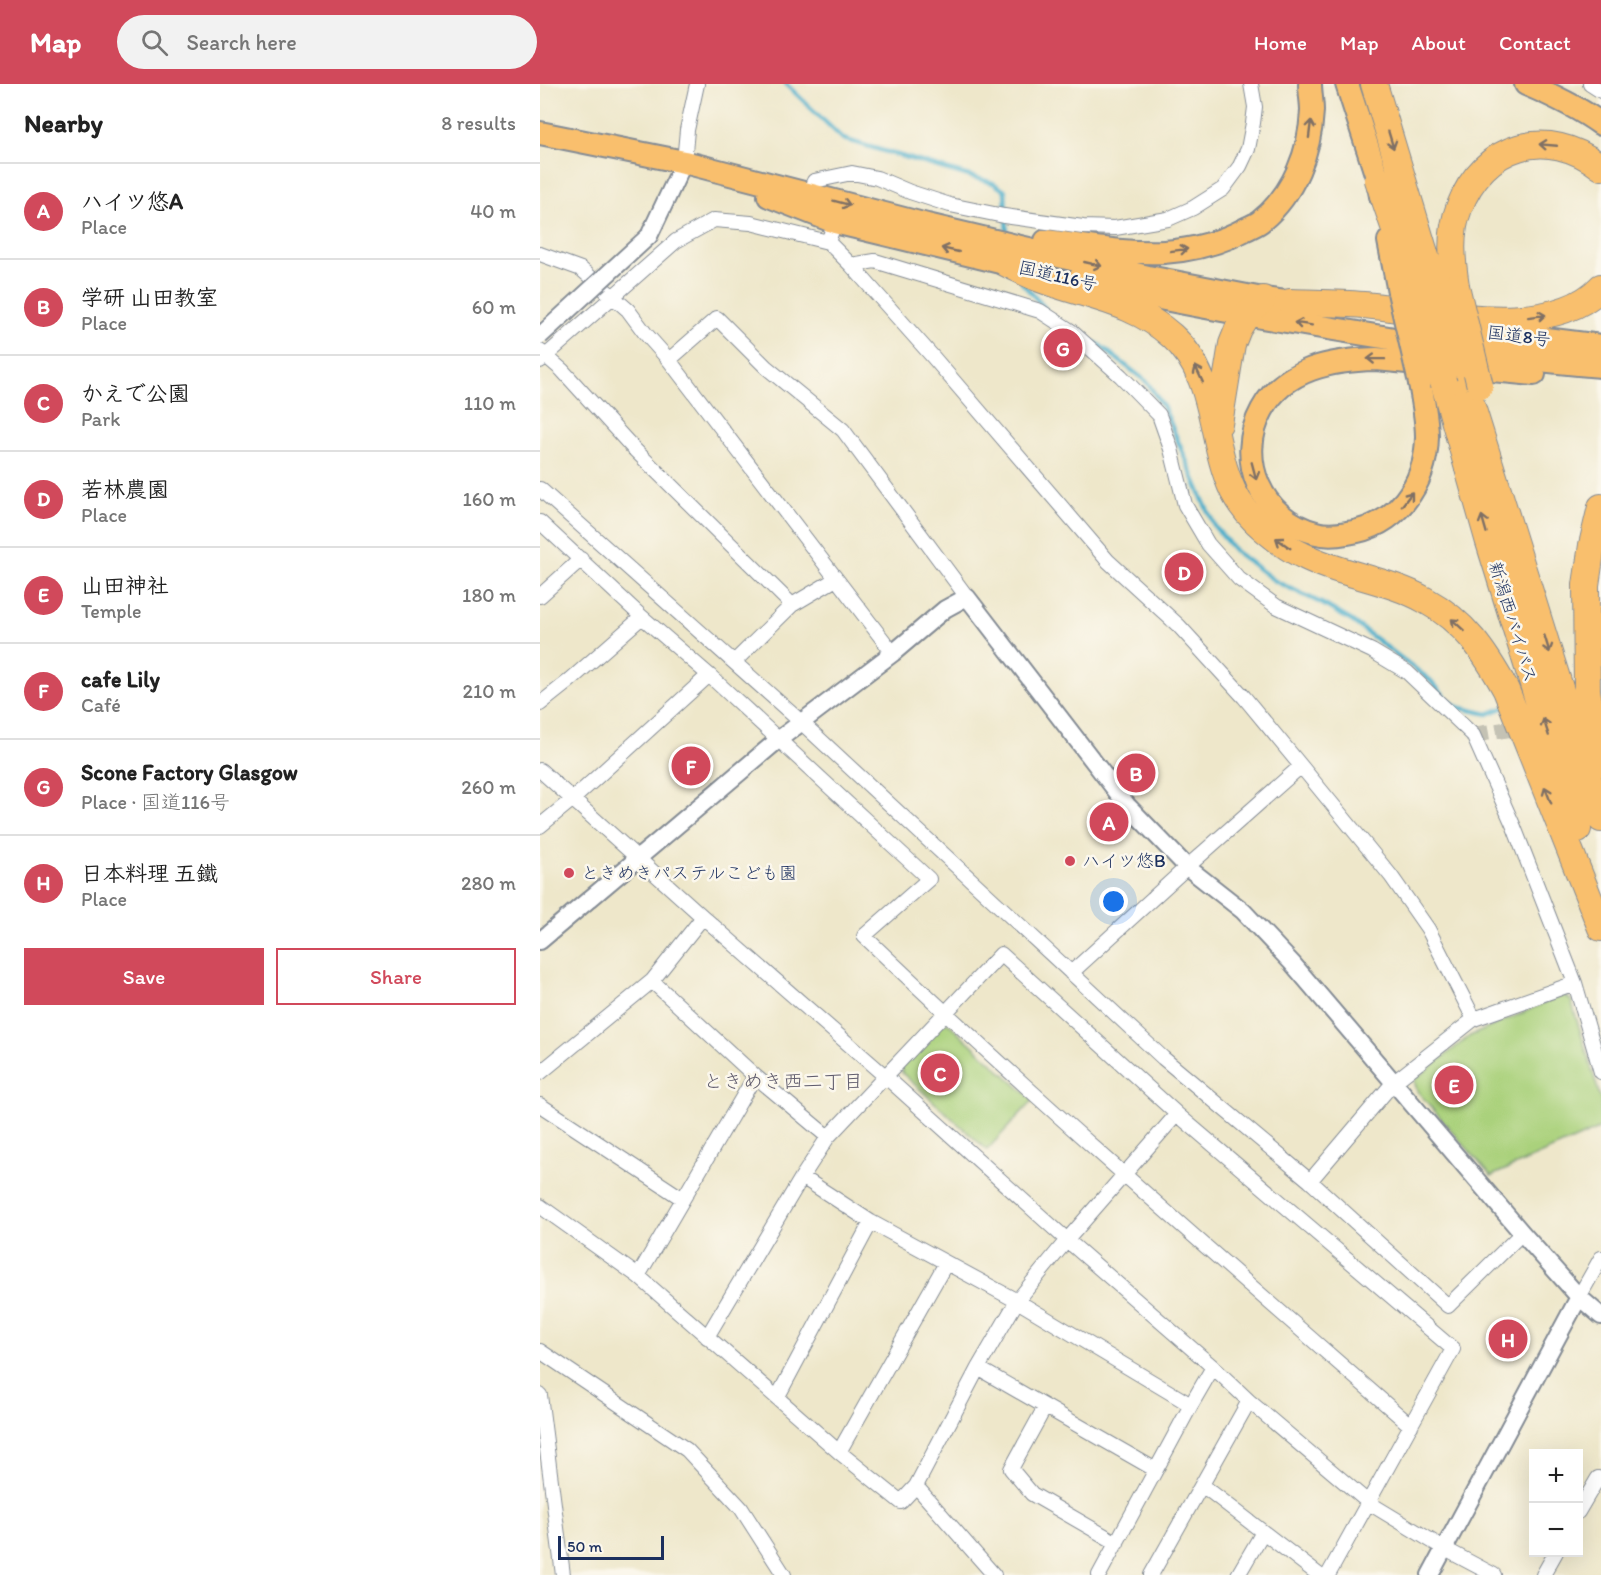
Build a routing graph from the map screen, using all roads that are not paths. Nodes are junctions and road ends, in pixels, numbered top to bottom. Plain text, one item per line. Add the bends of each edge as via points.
1 (697, 84) edge
2 (1251, 84) edge
3 (1310, 84) edge
4 (1347, 84) edge
5 (1374, 84) edge
6 (1526, 84) edge
7 (1590, 84) edge
8 (1601, 91) edge
9 (1601, 124) edge
10 (540, 133) edge
11 (684, 162) junction
12 (1601, 167) edge
13 (1378, 180) joint
14 (808, 194) junction
15 (927, 225) junction
16 (832, 232) junction
17 (540, 254) edge
18 (1007, 264) junction
19 (851, 265) junction
20 (1601, 287) edge
21 (1427, 291) junction
22 (612, 297) junction
23 (1290, 302) junction
24 (1255, 307) junction
25 (540, 336) edge
26 (1440, 337) junction
27 (1601, 346) edge
28 (1601, 355) edge
29 (542, 356) edge
30 (669, 360) junction
31 (1557, 363) junction
32 (1601, 366) edge
33 (1601, 381) edge
34 (1452, 384) junction
35 (1219, 448) junction
36 (540, 489) edge
37 (1601, 507) edge
38 (540, 522) edge
39 (581, 559) junction
40 (836, 579) junction
41 (540, 596) edge
42 (967, 597) junction
43 (792, 605) junction
44 (642, 617) junction
45 (893, 653) junction
46 (734, 662) junction
47 (709, 675) junction
48 (540, 704) edge
49 (801, 722) junction
50 (778, 740) junction
51 (1601, 763) edge
52 (1301, 766) junction
53 (540, 770) edge
54 (573, 799) junction
55 (1601, 819) edge
56 (540, 826) edge
57 (638, 857) junction
58 (1187, 867) junction
59 (1601, 903) edge
60 (704, 916) junction
61 (1601, 928) edge
62 (540, 941) edge
63 (1071, 973) junction
64 (652, 981) junction
65 (1575, 983) junction
66 (945, 1013) junction
67 (1474, 1019) junction
68 (1601, 1072) edge
69 (540, 1073) edge
70 (755, 1076) junction
71 (885, 1076) junction
72 (1393, 1083) junction
73 (540, 1105) edge
74 (1177, 1114) junction
75 (828, 1137) junction
76 (1124, 1175) junction
77 (802, 1177) junction
78 (1310, 1181) junction
79 (683, 1199) junction
80 (540, 1206) edge
81 (871, 1221) junction
82 (1522, 1233) junction
83 (1067, 1240) junction
84 (1601, 1258) edge
85 (946, 1263) junction
86 (638, 1276) junction
87 (1579, 1297) junction
88 (1017, 1301) junction
89 (1601, 1316) edge
90 (707, 1337) junction
91 (540, 1351) edge
92 (1213, 1367) junction
93 (978, 1368) junction
94 (540, 1395) edge
95 (777, 1398) junction
96 (1249, 1401) junction
97 (1191, 1406) junction
98 (1045, 1407) junction
99 (1411, 1426) junction
100 (839, 1452) junction
101 (1156, 1470) junction
102 (1601, 1481) edge
103 (1202, 1485) junction
104 (916, 1486) junction
105 (1369, 1503) junction
106 (1583, 1504) edge
107 (1263, 1532) junction
108 (1117, 1543) junction
109 (1445, 1549) junction
110 (1553, 1557) edge
111 (563, 1575) edge
112 (784, 1575) edge
113 (994, 1575) edge
114 (1100, 1575) edge
115 (1151, 1575) edge
116 (1238, 1575) edge
117 (1319, 1575) edge
118 (1328, 1575) edge
119 (1430, 1575) edge
120 (1494, 1575) edge
121 (1543, 1575) edge

1 - 11 street
2 - 14 street via 1256,106 1248,149 1240,166 1223,189 1168,219 1115,228 1004,216 950,205 877,178 852,173 814,181
15 -> 3 highway via 1118,250 1162,252 1203,247 1234,236 1262,221 1284,198 1299,170 1312,110
4 - 13 highway
5 -> 21 highway
6 - 9 highway via 1587,113
7 - 8 street
10 - 11 highway, 国道116号
11 - 14 highway, 国道116号
11 - 16 highway, 国道116号
11 - 25 street, bridge via 649,236
12 -> 21 highway via 1562,146 1538,144 1497,157 1468,189 1453,231 1452,257
13 - 21 highway
14 -> 15 highway, 国道116号
15 -> 24 highway, 国道116号 via 1148,277
18 -> 16 highway, 国道116号
16 - 19 street
16 - 22 street via 714,220 675,241
17 - 22 street via 581,269
18 - 24 highway, 国道116号 via 1128,292
35 -> 18 highway via 1200,374 1174,338 1158,324 1116,302 1040,279
19 - 52 street via 1108,561 1179,627
19 - 65 street via 875,261 1040,311 1071,331 1121,376 1159,415 1185,505 1208,544 1239,579 1276,606 1407,672 1473,735
23 -> 20 highway via 1450,315 1533,317 1579,304
21 - 26 highway, 新潟西バイパス, bridge
21 - 34 highway, bridge
21 - 34 highway, bridge
22 - 29 street
22 - 30 street via 628,310
23 - 24 highway, 国道116号
23 - 26 highway, 国道116号
26 -> 24 highway, 国道116号
24 - 35 highway via 1232,344 1221,404
26 - 27 highway, 国道8号
26 - 31 highway, 国道8号
26 - 34 highway, 新潟西バイパス, bridge
28 - 31 highway
29 - 43 street via 562,370 634,449
30 - 40 street
30 - 42 street via 717,318 766,367 843,430
31 - 32 highway, 国道8号
33 -> 34 highway via 1376,359 1326,363 1284,384 1266,402 1251,445 1252,469 1261,491 1276,511 1315,533 1332,535 1376,526 1396,512 1419,480 1427,439 1426,417
34 -> 55 highway, 新潟西バイパス via 1516,515 1529,588
59 -> 34 highway, 新潟西バイパス via 1488,539
61 -> 35 highway via 1506,690 1474,640 1425,600 1327,566 1281,543 1246,511 1234,492
36 - 46 street
37 - 51 highway via 1586,585 1587,691
38 - 39 street
39 - 41 street
39 - 44 street
40 - 43 street
40 - 45 street
42 - 45 street via 945,609
42 - 58 street via 1127,805
43 - 46 street
44 - 47 street
44 - 48 street
45 - 49 street
46 - 49 street
47 - 50 street
47 - 54 street
49 - 50 street
49 - 63 street
50 - 57 street
50 - 66 street via 928,879 864,936
52 - 58 street
52 - 67 street via 1391,876 1428,929
53 - 54 street
54 - 56 street
54 - 57 street
57 - 60 street
57 - 62 street
58 - 63 street
58 - 72 street via 1243,911
60 - 64 street
60 - 71 street
63 - 78 street via 1162,1058
64 - 69 street
64 - 70 street
65 - 67 street
65 - 68 street
66 - 71 street
66 - 74 street via 1001,954
66 - 76 street
67 - 72 street
70 - 75 street
70 - 79 street
71 - 75 street
71 - 83 street
72 - 78 street
72 - 82 street
73 - 79 street
74 - 76 street
74 - 99 street via 1453,1349
75 - 77 street
76 - 83 street
76 - 99 street
77 - 81 street
77 - 90 street
78 - 82 street via 1448,1306
79 - 86 street
80 - 86 street
81 - 85 street
81 - 95 street
82 - 87 street
83 - 88 street
83 - 92 street
84 - 87 street
85 - 88 street
85 - 100 street
86 - 90 street
87 - 89 street
87 - 109 street
88 - 93 street
88 - 97 street
90 - 95 street
91 - 112 street via 687,1450 741,1508
92 - 96 street
92 - 97 street
93 - 98 street
93 - 104 street
94 - 111 street
95 - 100 street
96 - 103 street
96 - 105 street
97 - 101 street
98 - 101 street
98 - 108 street via 1011,1469 1032,1494
99 - 105 street
100 - 104 street via 901,1502
101 - 108 street
102 - 106 street via 1598,1478
103 - 107 street
103 - 115 street
104 - 113 street
105 - 109 street
105 - 118 street
107 - 116 street
107 - 117 street
108 - 114 street
109 - 119 street
109 - 120 street
110 - 121 street

